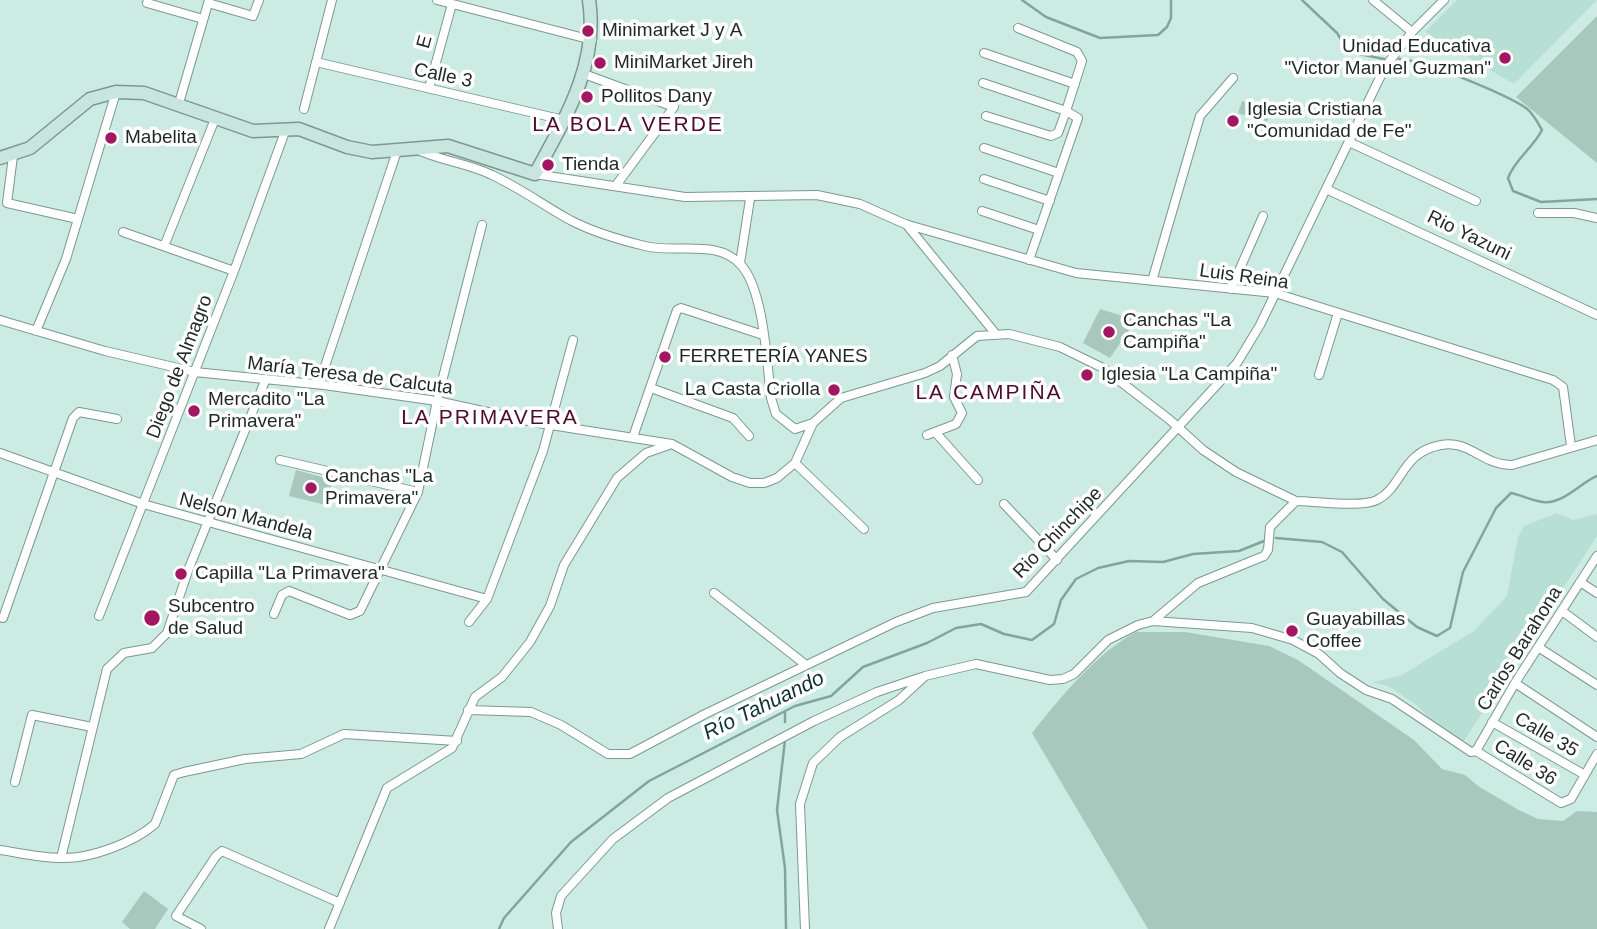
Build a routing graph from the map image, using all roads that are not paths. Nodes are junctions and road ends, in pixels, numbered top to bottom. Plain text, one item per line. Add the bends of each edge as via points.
1 (259, 0) edge
2 (332, 0) edge
3 (437, 0) edge
4 (589, 0) edge
5 (1373, 0) edge
6 (1444, 0) edge
7 (209, 1) edge
8 (147, 3) dead end
9 (452, 4) junction
10 (203, 19) junction
11 (1018, 28) dead end
12 (1412, 32) junction
13 (592, 40) junction
14 (984, 53) dead end
15 (316, 62) junction
16 (583, 74) junction
17 (1233, 78) dead end
18 (983, 83) dead end
19 (1074, 84) junction
20 (429, 88) junction
21 (116, 92) junction
22 (179, 103) junction
23 (304, 109) dead end
24 (1066, 111) junction
25 (986, 116) dead end
26 (215, 119) junction
27 (564, 120) junction
28 (286, 129) junction
29 (1349, 142) junction
30 (984, 148) dead end
31 (415, 149) junction
32 (397, 151) junction
33 (6, 157) edge
34 (1059, 173) junction
35 (535, 174) junction
36 (984, 179) dead end
37 (617, 184) junction
38 (1326, 189) junction
39 (750, 199) junction
40 (1049, 201) junction
41 (1476, 201) dead end
42 (982, 211) dead end
43 (1538, 213) dead end
44 (1263, 216) dead end
45 (1597, 218) edge
46 (78, 219) junction
47 (905, 224) junction
48 (482, 225) dead end
49 (1039, 230) junction
50 (123, 232) dead end
51 (165, 244) junction
52 (1029, 260) junction
53 (740, 263) junction
54 (234, 271) junction
55 (1152, 281) junction
56 (1231, 289) junction
57 (1275, 293) junction
58 (1338, 313) junction
59 (1597, 315) edge
60 (0, 320) edge
61 (36, 331) junction
62 (995, 333) junction
63 (763, 335) junction
64 (573, 340) dead end
65 (951, 355) junction
66 (195, 372) junction
67 (1319, 374) dead end
68 (265, 381) junction
69 (319, 384) junction
70 (652, 388) junction
71 (437, 401) junction
72 (117, 419) dead end
73 (552, 423) junction
74 (813, 423) junction
75 (1175, 427) junction
76 (749, 436) dead end
77 (633, 437) junction
78 (1597, 440) edge
79 (671, 444) junction
80 (1571, 446) junction
81 (0, 453) edge
82 (280, 460) dead end
83 (795, 463) junction
84 (53, 472) junction
85 (978, 480) dead end
86 (418, 492) junction
87 (1296, 501) junction
88 (142, 504) junction
89 (1004, 504) dead end
90 (209, 524) junction
91 (864, 529) dead end
92 (1597, 556) edge
93 (1057, 560) junction
94 (380, 569) junction
95 (1580, 582) junction
96 (714, 593) dead end
97 (1597, 593) edge
98 (487, 599) junction
99 (1562, 611) junction
100 (274, 614) dead end
101 (99, 616) dead end
102 (3, 618) dead end
103 (1153, 621) junction
104 (470, 622) dead end
105 (1597, 637) edge
106 (1538, 647) junction
107 (806, 665) junction
108 (925, 676) junction
109 (1515, 683) junction
110 (1597, 685) edge
111 (468, 710) junction
112 (1492, 722) junction
113 (92, 727) junction
114 (1597, 737) edge
115 (457, 741) junction
116 (1476, 751) junction
117 (1597, 754) edge
118 (1585, 775) junction
119 (15, 782) dead end
120 (0, 850) edge
121 (61, 858) junction
122 (340, 903) junction
123 (201, 929) edge
124 (328, 929) edge
125 (558, 929) edge
126 (805, 929) edge

1 - 7 street via 253,16
2 - 15 street
3 - 9 street
4 - 13 main road
5 - 12 street
6 - 12 street, Rio Chinchipe
7 - 10 street
8 - 10 street
9 - 13 street
9 - 20 street, E
10 - 22 street
11 - 19 street via 1077,52 1082,61
12 - 29 street, Rio Chinchipe via 1385,66
13 - 16 main road
14 - 19 street
15 - 20 street, Calle 3
15 - 23 street
16 - 27 main road
16 - 37 street via 674,107
17 - 55 street via 1200,116
18 - 24 street
19 - 24 street
20 - 27 street, Calle 3
21 - 22 main road via 144,93
21 - 33 main road via 90,99 30,148
21 - 46 street
22 - 26 main road
24 - 25 street via 1058,133 1051,136
24 - 34 street via 1078,118
26 - 28 main road via 253,131
26 - 51 street
27 - 35 main road
28 - 32 main road via 309,132 360,151
28 - 54 street, Diego de Almagro
29 - 38 street, Rio Chinchipe
29 - 41 street
30 - 34 street
31 - 32 main road
31 - 35 main road via 448,146
31 - 53 street via 488,173 599,232 664,249 713,249
32 - 69 street
33 - 46 street via 7,203
34 - 40 street
35 - 37 street, Luis Reina
36 - 40 street
37 - 39 street, Luis Reina via 685,197
38 - 57 street, Rio Chinchipe
38 - 59 street, Rio Yazuni
39 - 47 street, Luis Reina via 817,195 860,204
39 - 53 street
40 - 49 street
42 - 49 street
43 - 45 street
44 - 56 street
46 - 61 street
47 - 52 street, Luis Reina
47 - 62 street
48 - 71 street
49 - 52 street
50 - 51 street
51 - 54 street
52 - 55 street, Luis Reina via 1076,273
53 - 63 street via 751,284
54 - 66 street, Diego de Almagro
55 - 56 street, Luis Reina
56 - 57 street, Luis Reina
57 - 58 street, Luis Reina
57 - 75 street, Rio Chinchipe via 1237,363
58 - 67 street
58 - 80 street, Luis Reina via 1558,383 1563,387
60 - 61 street, María Teresa de Calcuta
61 - 66 street, María Teresa de Calcuta
62 - 65 street via 977,335
62 - 75 street via 1024,336 1079,355 1103,368
63 - 70 street via 681,308
63 - 74 street via 776,414 795,429
64 - 73 street
65 - 74 street via 925,373 842,398
65 - 85 street via 957,374 954,397 962,413 956,424 932,434
66 - 68 street, María Teresa de Calcuta
66 - 88 street, Diego de Almagro
68 - 69 street, María Teresa de Calcuta
68 - 90 street
69 - 71 street, María Teresa de Calcuta
70 - 76 street via 733,418
70 - 77 street
71 - 73 street, María Teresa de Calcuta
71 - 86 street
72 - 84 street via 75,414
73 - 77 street, María Teresa de Calcuta
73 - 98 street
74 - 83 street
75 - 87 street via 1236,472
75 - 93 street, Rio Chinchipe
77 - 79 street, María Teresa de Calcuta
78 - 80 street
79 - 83 street, María Teresa de Calcuta via 750,483 777,478
79 - 111 street via 646,453 617,478 564,565 550,606 530,642 502,677 475,697
80 - 87 street via 1500,466 1457,445 1443,444 1421,451 1377,500
81 - 84 street, Nelson Mandela
82 - 86 street
83 - 91 street
84 - 88 street, Nelson Mandela
84 - 102 street
86 - 94 street
87 - 103 street via 1270,527 1267,554 1198,583
88 - 90 street, Nelson Mandela
88 - 101 street, Diego de Almagro
89 - 93 street
90 - 94 street, Nelson Mandela
90 - 113 street via 167,633 152,648 114,659 107,669
92 - 95 street, Carlos Barahona
93 - 107 street, Rio Chinchipe via 1026,592 933,608
94 - 98 street, Nelson Mandela
94 - 100 street via 356,615 289,592 282,595
95 - 97 street
95 - 99 street, Carlos Barahona
96 - 107 street
98 - 104 street
99 - 105 street
99 - 106 street, Carlos Barahona
103 - 108 street via 1108,640 1063,679 976,664
103 - 116 street via 1252,628 1293,640 1366,690 1392,699 1467,751
106 - 109 street, Carlos Barahona
106 - 110 street
107 - 111 street, Rio Chinchipe via 619,756 542,716
108 - 125 street via 814,721 668,798 613,839 561,896
108 - 126 street via 813,762 800,804
109 - 112 street, Carlos Barahona
109 - 114 street
111 - 115 street
112 - 116 street, Carlos Barahona
112 - 118 street, Calle 35
113 - 119 street via 32,715
113 - 121 street
115 - 121 street via 344,734 301,754 244,759 184,772 174,775 159,818 149,830 106,849
115 - 122 street via 387,788
116 - 118 street, Calle 36 via 1556,801 1571,799
117 - 118 street
120 - 121 street
122 - 123 street via 222,851 176,916
122 - 124 street

